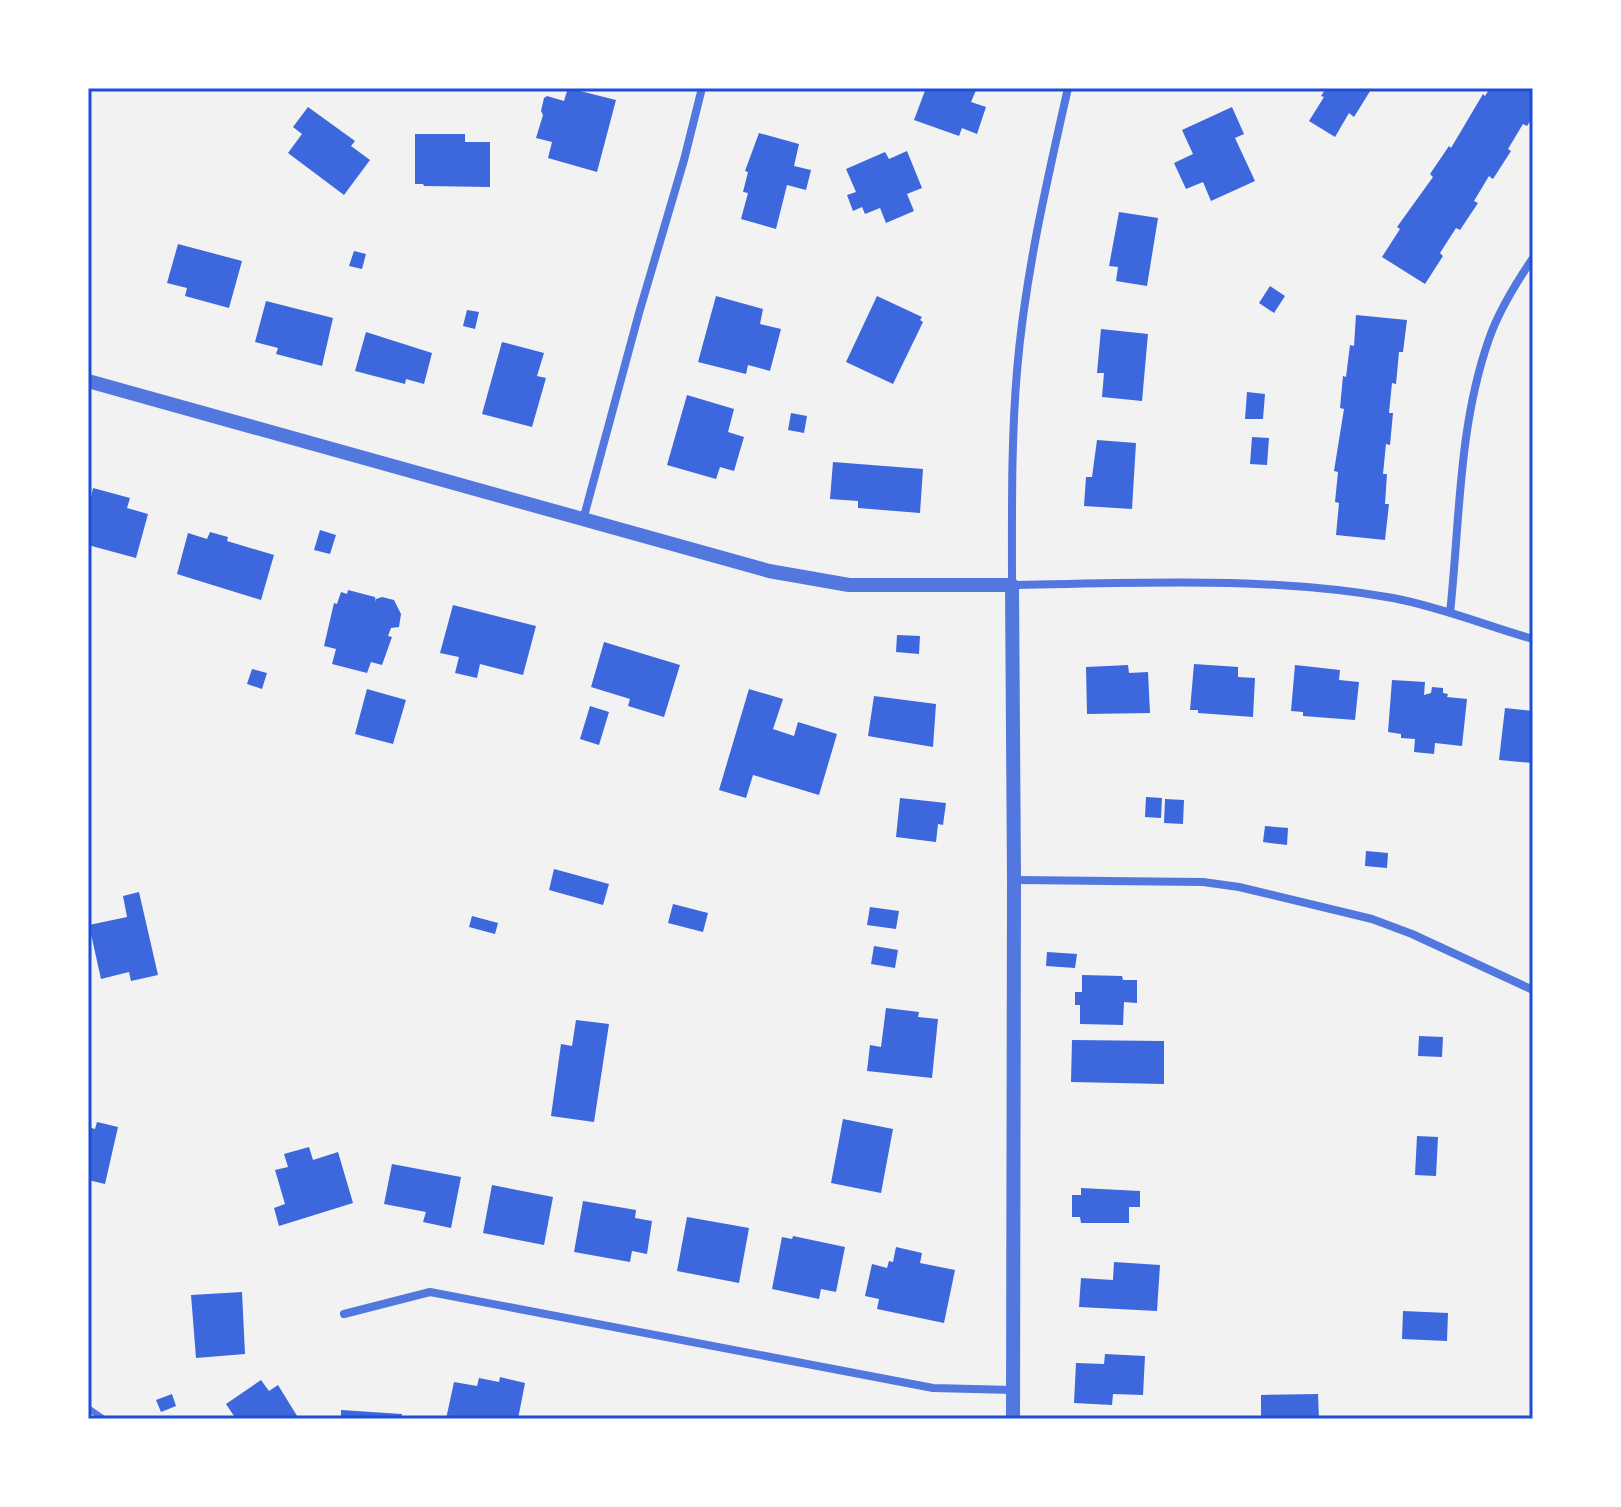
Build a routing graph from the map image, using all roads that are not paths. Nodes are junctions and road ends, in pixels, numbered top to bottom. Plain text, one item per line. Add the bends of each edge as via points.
1 (702, 88) edge
2 (1068, 88) edge
3 (1533, 258) edge
4 (88, 381) edge
5 (583, 520) junction
6 (1012, 585) junction
7 (1450, 613) junction
8 (1533, 639) edge
9 (1014, 880) junction
10 (1533, 990) edge
11 (344, 1314) dead end
12 (1013, 1390) junction
13 (88, 1408) edge
14 (104, 1419) edge
15 (1013, 1419) edge

1 - 5 street
2 - 6 street via 1035,245 1017,370
3 - 7 street via 1489,337 1477,378 1462,463
4 - 5 street
5 - 6 street via 715,558 849,585
6 - 7 street via 1270,585 1396,599
6 - 9 street
7 - 8 street
9 - 10 street via 1203,882 1298,899 1385,924
9 - 12 street
11 - 12 street via 430,1292 933,1388
12 - 15 street
13 - 14 lane

